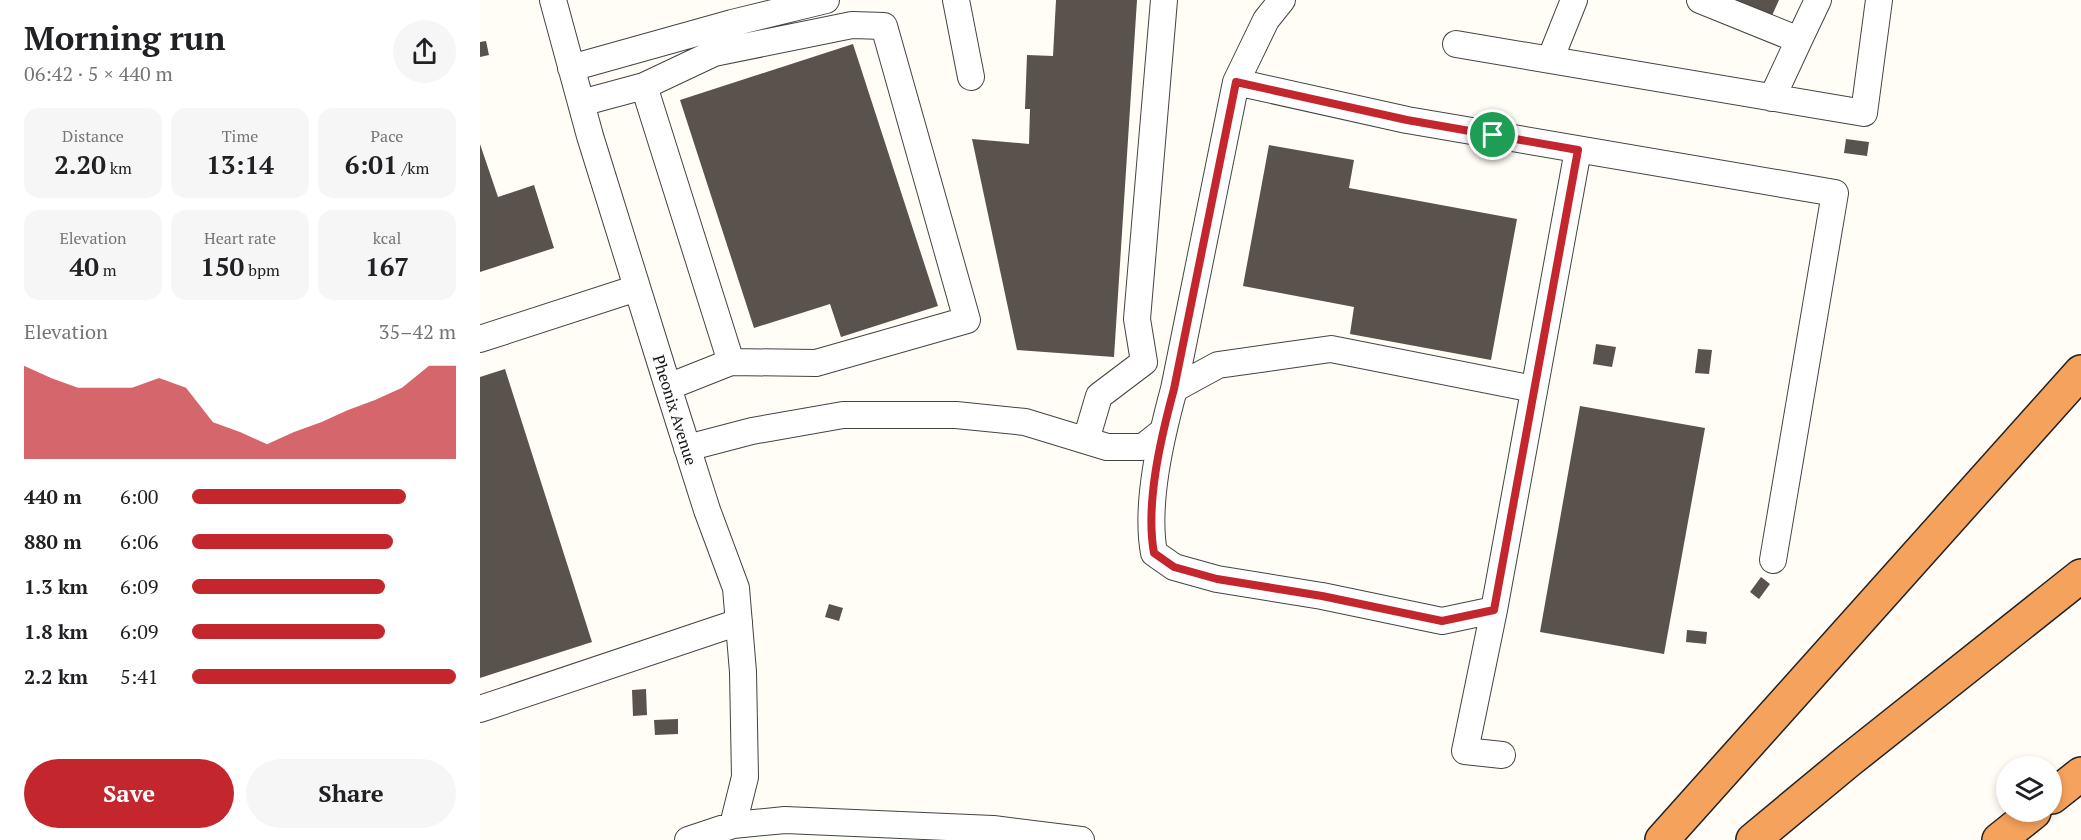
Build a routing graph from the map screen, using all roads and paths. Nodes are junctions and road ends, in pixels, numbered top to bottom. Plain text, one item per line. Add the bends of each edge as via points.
1 (553, 0) edge
2 (826, 0) edge
3 (956, 0) edge
4 (1164, 0) edge
5 (1282, 0) edge
6 (1575, 0) edge
7 (1700, 0) edge
8 (1818, 0) edge
9 (1879, 0) edge
10 (1799, 40) junction
11 (1456, 44) dead end
12 (1550, 60) junction
13 (572, 68) junction
14 (971, 77) dead end
15 (1236, 82) junction
16 (644, 86) junction
17 (1772, 98) junction
18 (581, 103) junction
19 (1578, 150) junction
20 (637, 288) junction
21 (480, 339) edge
22 (731, 362) junction
23 (2081, 372) edge
24 (668, 387) junction
25 (1174, 389) junction
26 (1534, 389) junction
27 (1162, 432) junction
28 (1086, 440) junction
29 (687, 448) junction
30 (1773, 560) dead end
31 (2081, 576) edge
32 (1494, 610) junction
33 (739, 622) junction
34 (480, 709) edge
35 (1502, 754) dead end
36 (2081, 774) edge
37 (2062, 789) edge
38 (2022, 822) edge
39 (738, 833) edge
40 (688, 840) edge
41 (1081, 840) edge
42 (1662, 840) edge
43 (1752, 840) edge
44 (1999, 840) edge

1 - 13 street, Pheonix Avenue
2 - 13 street
3 - 14 street
4 - 28 street via 1137,319 1144,362 1099,396
5 - 15 street via 1266,20
6 - 12 street
7 - 10 street
8 - 10 street
9 - 17 street via 1864,113
10 - 17 street
11 - 12 street
12 - 17 street
13 - 18 street, Pheonix Avenue
15 - 19 street via 1407,120
15 - 25 street
16 - 18 street
16 - 22 street
16 - 22 street via 714,53 852,25 884,26 967,320 816,363
18 - 20 street, Pheonix Avenue
19 - 26 street
19 - 30 street via 1835,193
20 - 21 street
20 - 24 street, Pheonix Avenue
22 - 24 street
23 - 42 highway
24 - 29 street, Pheonix Avenue
25 - 26 street via 1218,365 1331,349
25 - 27 street
26 - 32 street
27 - 28 street via 1143,447 1107,447
27 - 32 street via 1150,529 1154,553 1174,567 1217,579 1442,621
28 - 29 street via 1026,422 979,417 843,415 752,431
29 - 33 street, Pheonix Avenue via 736,588
31 - 43 highway
32 - 35 street via 1465,751
33 - 34 street
33 - 39 street, Pheonix Avenue via 745,777
36 - 37 highway
38 - 44 highway
39 - 40 street
39 - 41 street via 785,820 993,829

